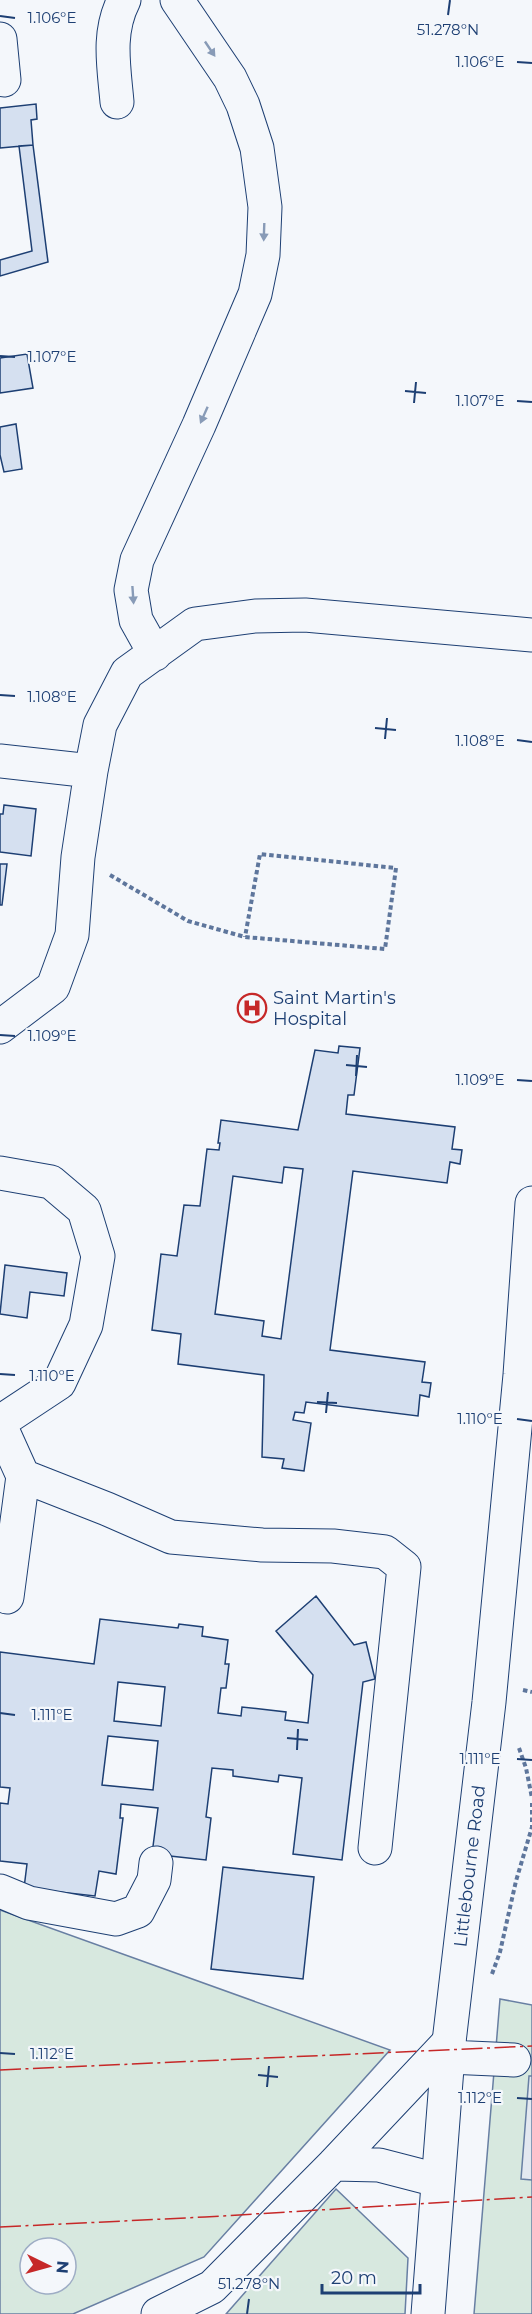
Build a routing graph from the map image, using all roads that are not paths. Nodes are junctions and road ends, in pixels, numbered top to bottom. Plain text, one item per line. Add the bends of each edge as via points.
1 (124, 0) edge
2 (177, 0) edge
3 (0, 39) edge
4 (4, 80) dead end
5 (117, 102) dead end
6 (532, 635) edge
7 (155, 654) junction
8 (0, 761) edge
9 (91, 771) junction
10 (0, 1027) edge
11 (0, 1173) edge
12 (532, 1203) edge
13 (526, 1375) edge
14 (0, 1424) edge
15 (23, 1476) junction
16 (7, 1597) dead end
17 (375, 1848) dead end
18 (156, 1863) dead end
19 (0, 1890) edge
20 (448, 2050) junction
21 (514, 2060) dead end
22 (334, 2164) junction
23 (437, 2180) junction
24 (158, 2314) edge
25 (428, 2314) edge

1 - 5 main road via 113,28
2 -> 7 main road via 230,78 243,105 257,148 265,207 263,255 255,294 137,560 131,590 136,620
3 - 4 main road
6 - 7 main road via 305,615 255,616 195,624
7 - 9 main road via 127,673 100,725
8 - 9 main road
9 - 10 main road via 78,857 72,935 53,987
11 - 14 main road via 51,1182 84,1210 98,1256 86,1325 59,1383
12 - 13 main road, Littlebourne Road
13 - 20 main road, Littlebourne Road
14 - 15 main road
15 - 16 main road
15 - 17 main road via 171,1537 385,1552 404,1567
18 - 19 main road via 154,1880 138,1911 116,1919 29,1903
20 - 21 main road
20 - 22 main road
20 - 23 main road, Littlebourne Road
22 - 23 main road via 379,2165
22 - 24 main road via 212,2287
23 - 25 main road, Littlebourne Road

